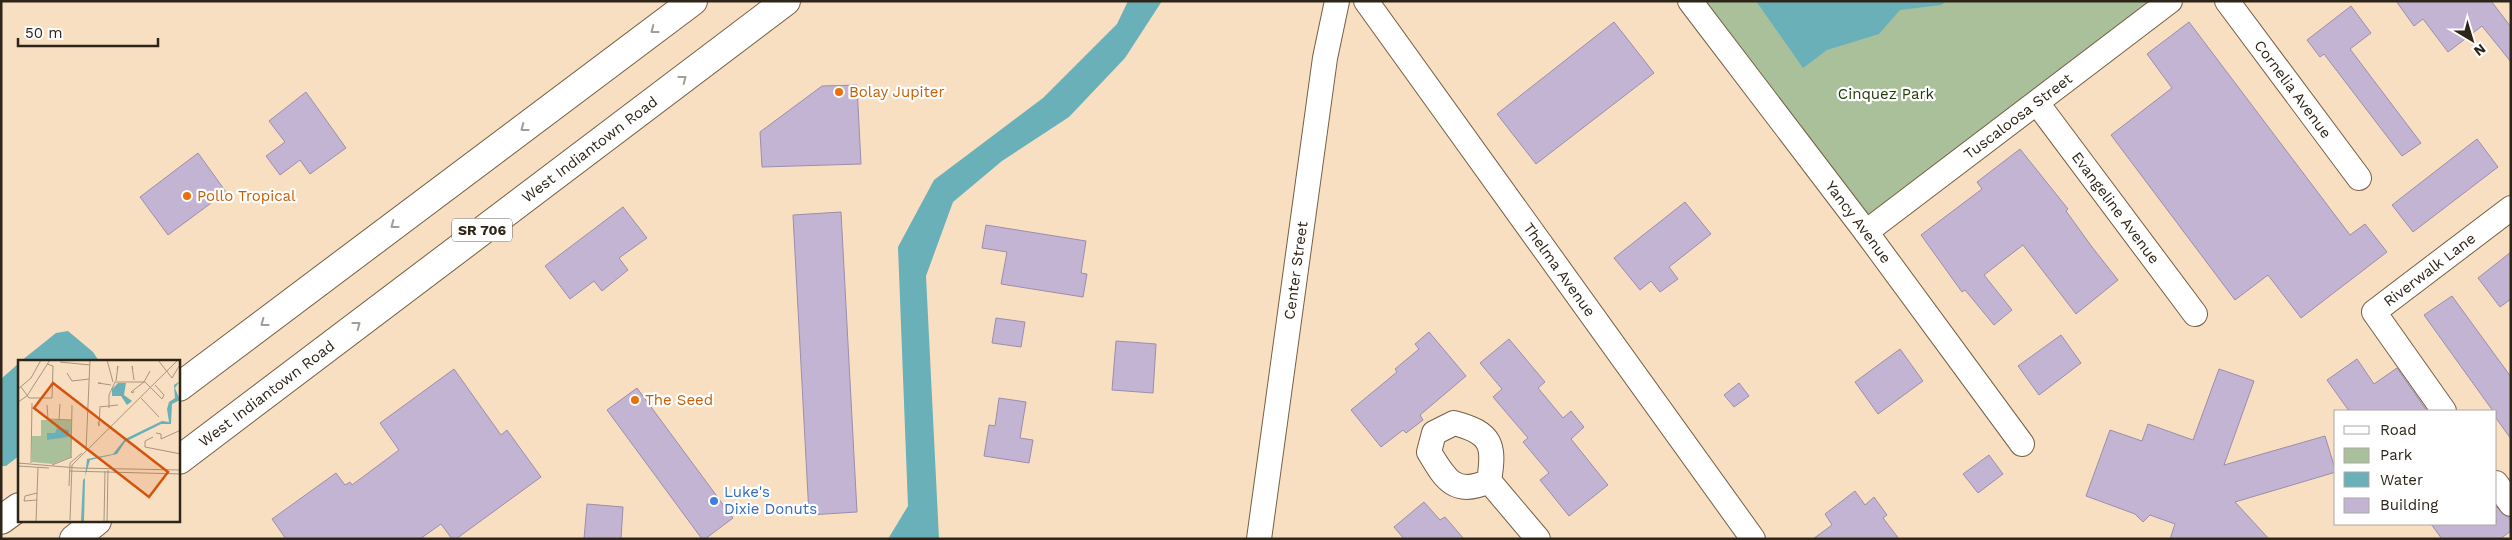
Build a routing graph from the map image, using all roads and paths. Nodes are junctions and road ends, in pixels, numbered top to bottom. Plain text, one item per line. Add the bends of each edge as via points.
1 (693, 1) edge
2 (786, 1) edge
3 (1336, 1) edge
4 (1366, 1) edge
5 (1690, 1) edge
6 (2170, 1) edge
7 (2228, 1) edge
8 (2037, 102) junction
9 (2359, 178) dead end
10 (2511, 208) edge
11 (1866, 232) junction
12 (2195, 314) dead end
13 (180, 385) edge
14 (2443, 410) edge
15 (2022, 444) dead end
16 (180, 459) edge
17 (1489, 481) dead end
18 (2497, 484) edge
19 (2511, 504) edge
20 (18, 508) edge
21 (1, 520) edge
22 (96, 522) edge
23 (74, 539) edge
24 (1258, 539) edge
25 (1538, 539) edge
26 (1753, 539) edge

1 -> 13 main road
16 -> 2 main road, West Indiantown Road / SR 706
3 - 24 street, Center Street via 1325,58
4 - 26 street, Thelma Avenue
5 - 11 street, Yancy Avenue
6 - 8 street, Tuscaloosa Street
7 - 9 street, Cornelia Avenue
8 - 11 street, Tuscaloosa Street
8 - 12 street, Evangeline Avenue
10 - 14 street, Riverwalk Lane via 2374,312
11 - 15 street, Yancy Avenue
17 - 25 street
18 - 19 street
20 - 21 main road
22 - 23 main road

